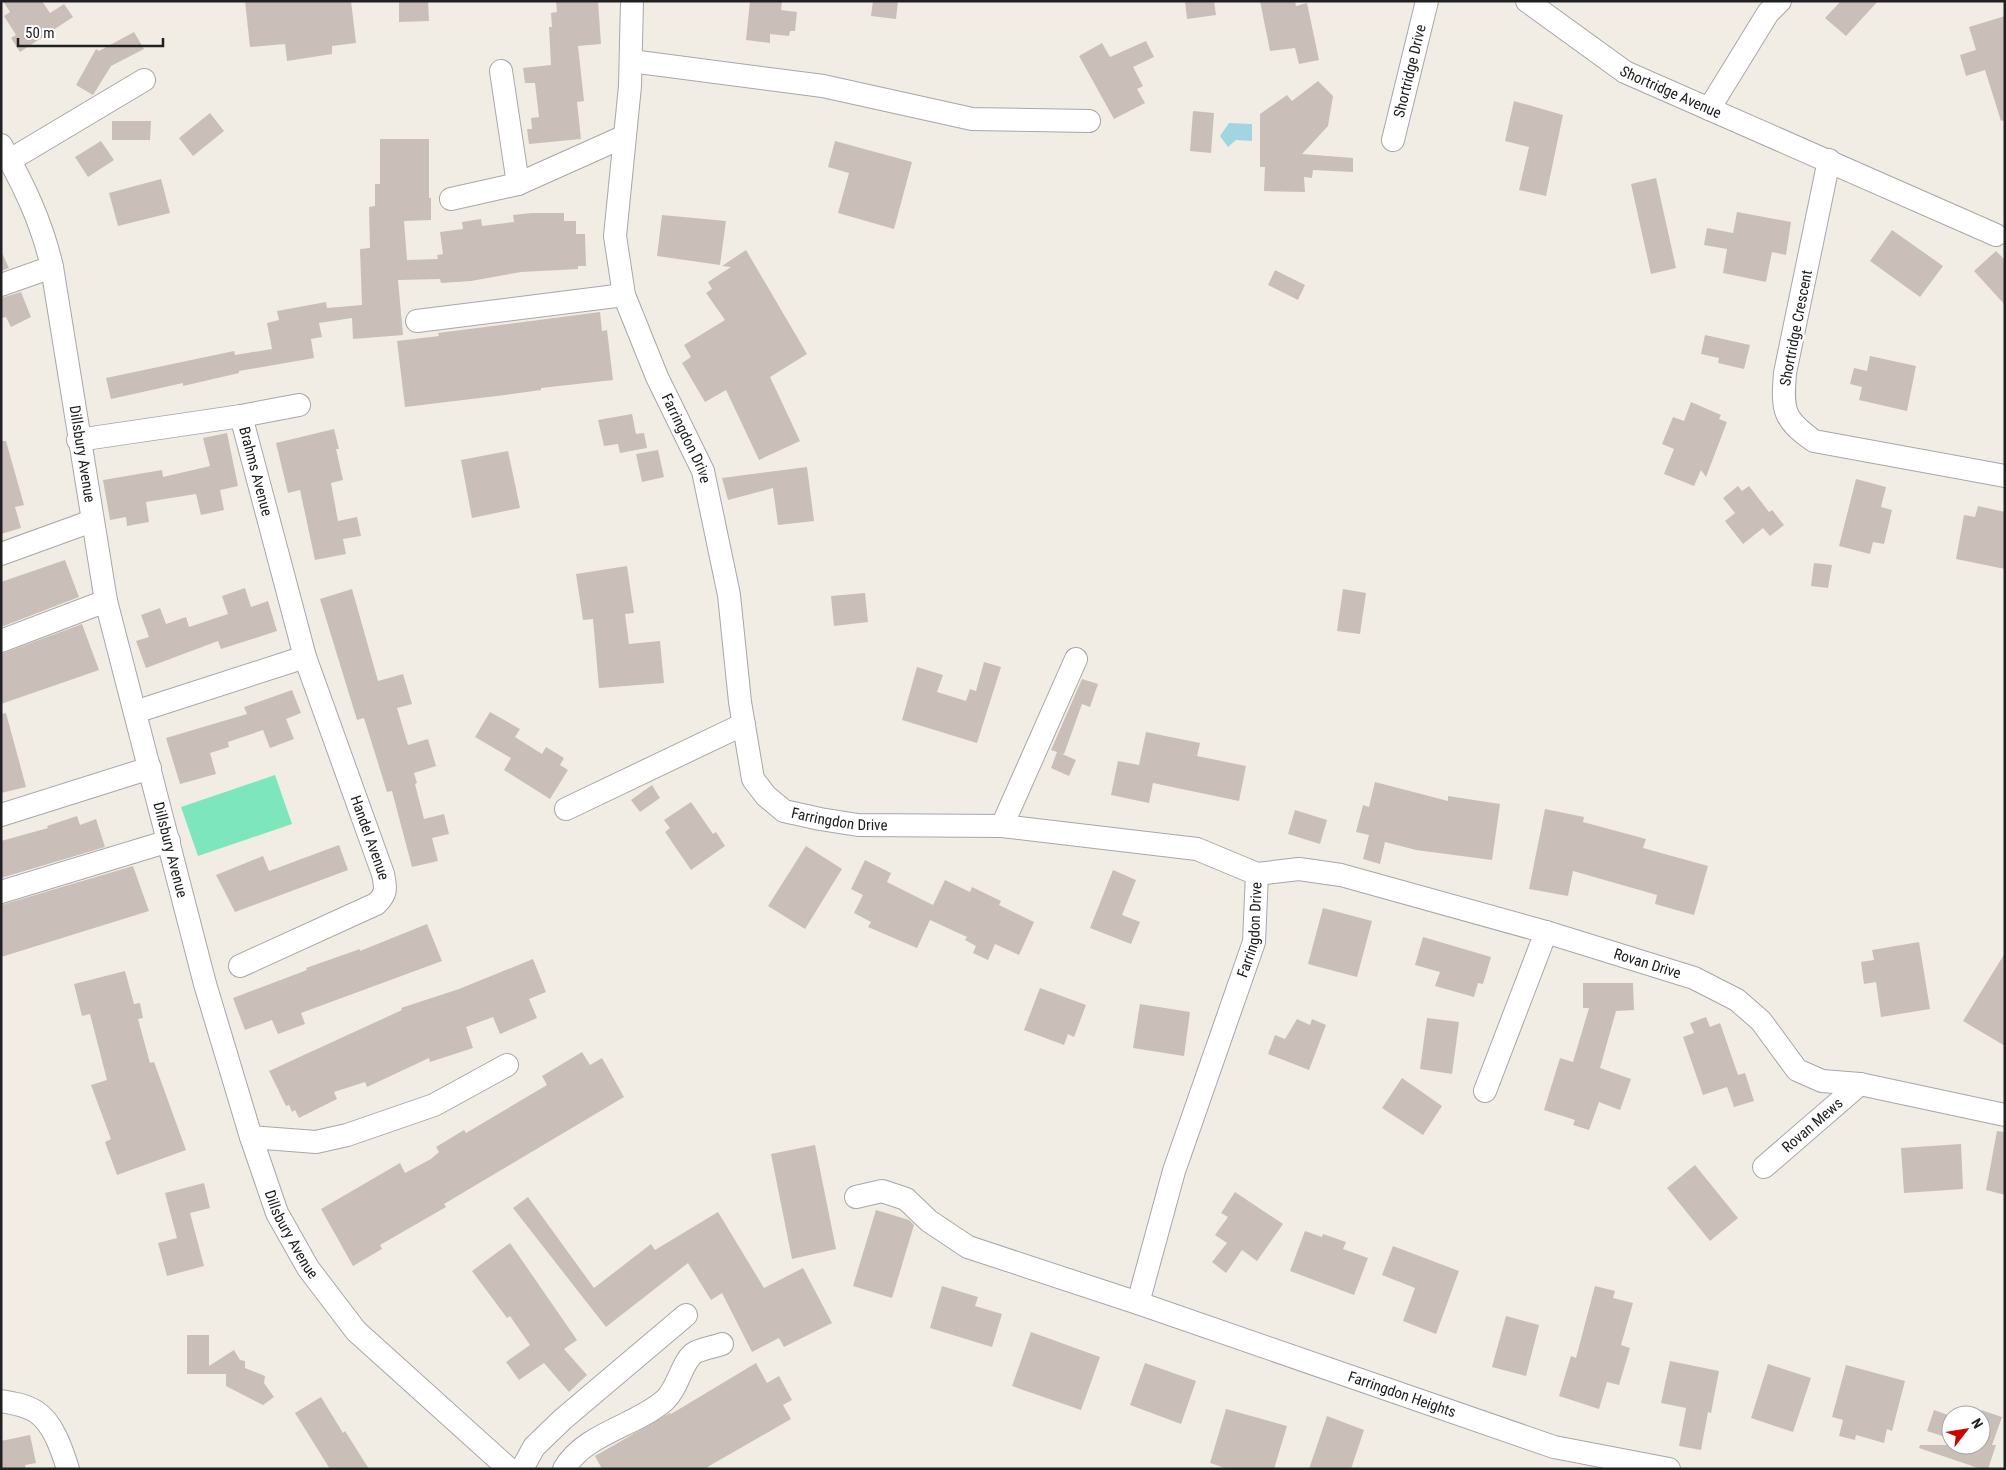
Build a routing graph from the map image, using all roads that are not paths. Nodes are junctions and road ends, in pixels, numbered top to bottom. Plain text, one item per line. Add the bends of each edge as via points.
1 (632, 1) edge
2 (1427, 1) edge
3 (1526, 1) edge
4 (1780, 1) edge
5 (631, 61) junction
6 (500, 71) dead end
7 (144, 80) dead end
8 (1709, 109) junction
9 (1089, 121) dead end
10 (624, 137) junction
11 (1393, 140) dead end
12 (6, 153) edge
13 (1829, 160) junction
14 (518, 184) junction
15 (451, 199) dead end
16 (1996, 235) dead end
17 (52, 267) junction
18 (1, 286) edge
19 (624, 295) junction
20 (417, 321) dead end
21 (299, 404) dead end
22 (241, 416) junction
23 (78, 440) junction
24 (2005, 476) edge
25 (92, 521) junction
26 (1, 554) edge
27 (106, 601) junction
28 (1, 641) edge
29 (305, 657) junction
30 (1076, 659) dead end
31 (136, 712) junction
32 (744, 724) junction
33 (150, 768) junction
34 (566, 809) dead end
35 (1, 815) edge
36 (1002, 826) junction
37 (169, 841) junction
38 (1257, 874) junction
39 (1, 892) edge
40 (1546, 932) junction
41 (240, 966) dead end
42 (507, 1064) dead end
43 (1860, 1084) junction
44 (1484, 1091) dead end
45 (2005, 1115) edge
46 (251, 1138) junction
47 (1764, 1167) dead end
48 (856, 1197) dead end
49 (1138, 1303) junction
50 (686, 1315) dead end
51 (722, 1344) dead end
52 (1, 1401) edge
53 (68, 1469) edge
54 (509, 1469) edge
55 (522, 1469) edge
56 (564, 1469) edge
57 (1669, 1469) edge

1 - 5 street, Farringdon Drive
2 - 11 street, Shortridge Drive
3 - 8 street, Shortridge Avenue via 1625,72
4 - 8 street via 1768,14
5 - 9 street via 823,86 972,119
5 - 10 street, Farringdon Drive
6 - 14 street
7 - 12 street
8 - 13 street, Shortridge Avenue
10 - 14 street
10 - 19 street, Farringdon Drive via 615,236
12 - 17 street, Dillsbury Avenue via 44,232
13 - 16 street, Shortridge Avenue
13 - 24 street, Shortridge Crescent via 1785,374 1782,400 1792,426 1814,441
14 - 15 street
17 - 18 street
17 - 23 street, Dillsbury Avenue
19 - 20 street
19 - 32 street, Farringdon Drive via 658,377 703,471 729,595
21 - 22 street
22 - 23 street, Brahms Avenue
22 - 29 street, Brahms Avenue
23 - 25 street, Dillsbury Avenue
25 - 26 street
25 - 27 street, Dillsbury Avenue
27 - 28 street
27 - 31 street, Dillsbury Avenue
29 - 31 street
29 - 41 street, Handel Avenue via 386,887 384,897 364,911
30 - 36 street
31 - 33 street, Dillsbury Avenue
32 - 34 street
32 - 36 street, Farringdon Drive via 753,779 784,811 858,825
33 - 35 street
33 - 37 street, Dillsbury Avenue
36 - 38 street, Farringdon Drive via 1197,849
37 - 39 street
37 - 46 street, Dillsbury Avenue
38 - 40 street, Rovan Drive via 1299,869 1340,875
38 - 49 street, Farringdon Drive via 1254,942 1174,1171
40 - 43 street, Rovan Drive via 1694,978 1743,1005 1760,1021 1796,1070 1822,1081
40 - 44 street
42 - 46 street via 434,1105 347,1135 316,1142
43 - 45 street, Rovan Drive
43 - 47 street, Rovan Mews
46 - 54 street, Dillsbury Avenue via 277,1212 308,1268 356,1331
48 - 49 street, Farringdon Heights via 882,1191 906,1199 930,1221 968,1247
49 - 57 street, Farringdon Heights via 1554,1446
50 - 55 street via 563,1418 534,1447
51 - 56 street via 689,1357 677,1387 664,1400 583,1448
52 - 53 street via 36,1412 60,1445

